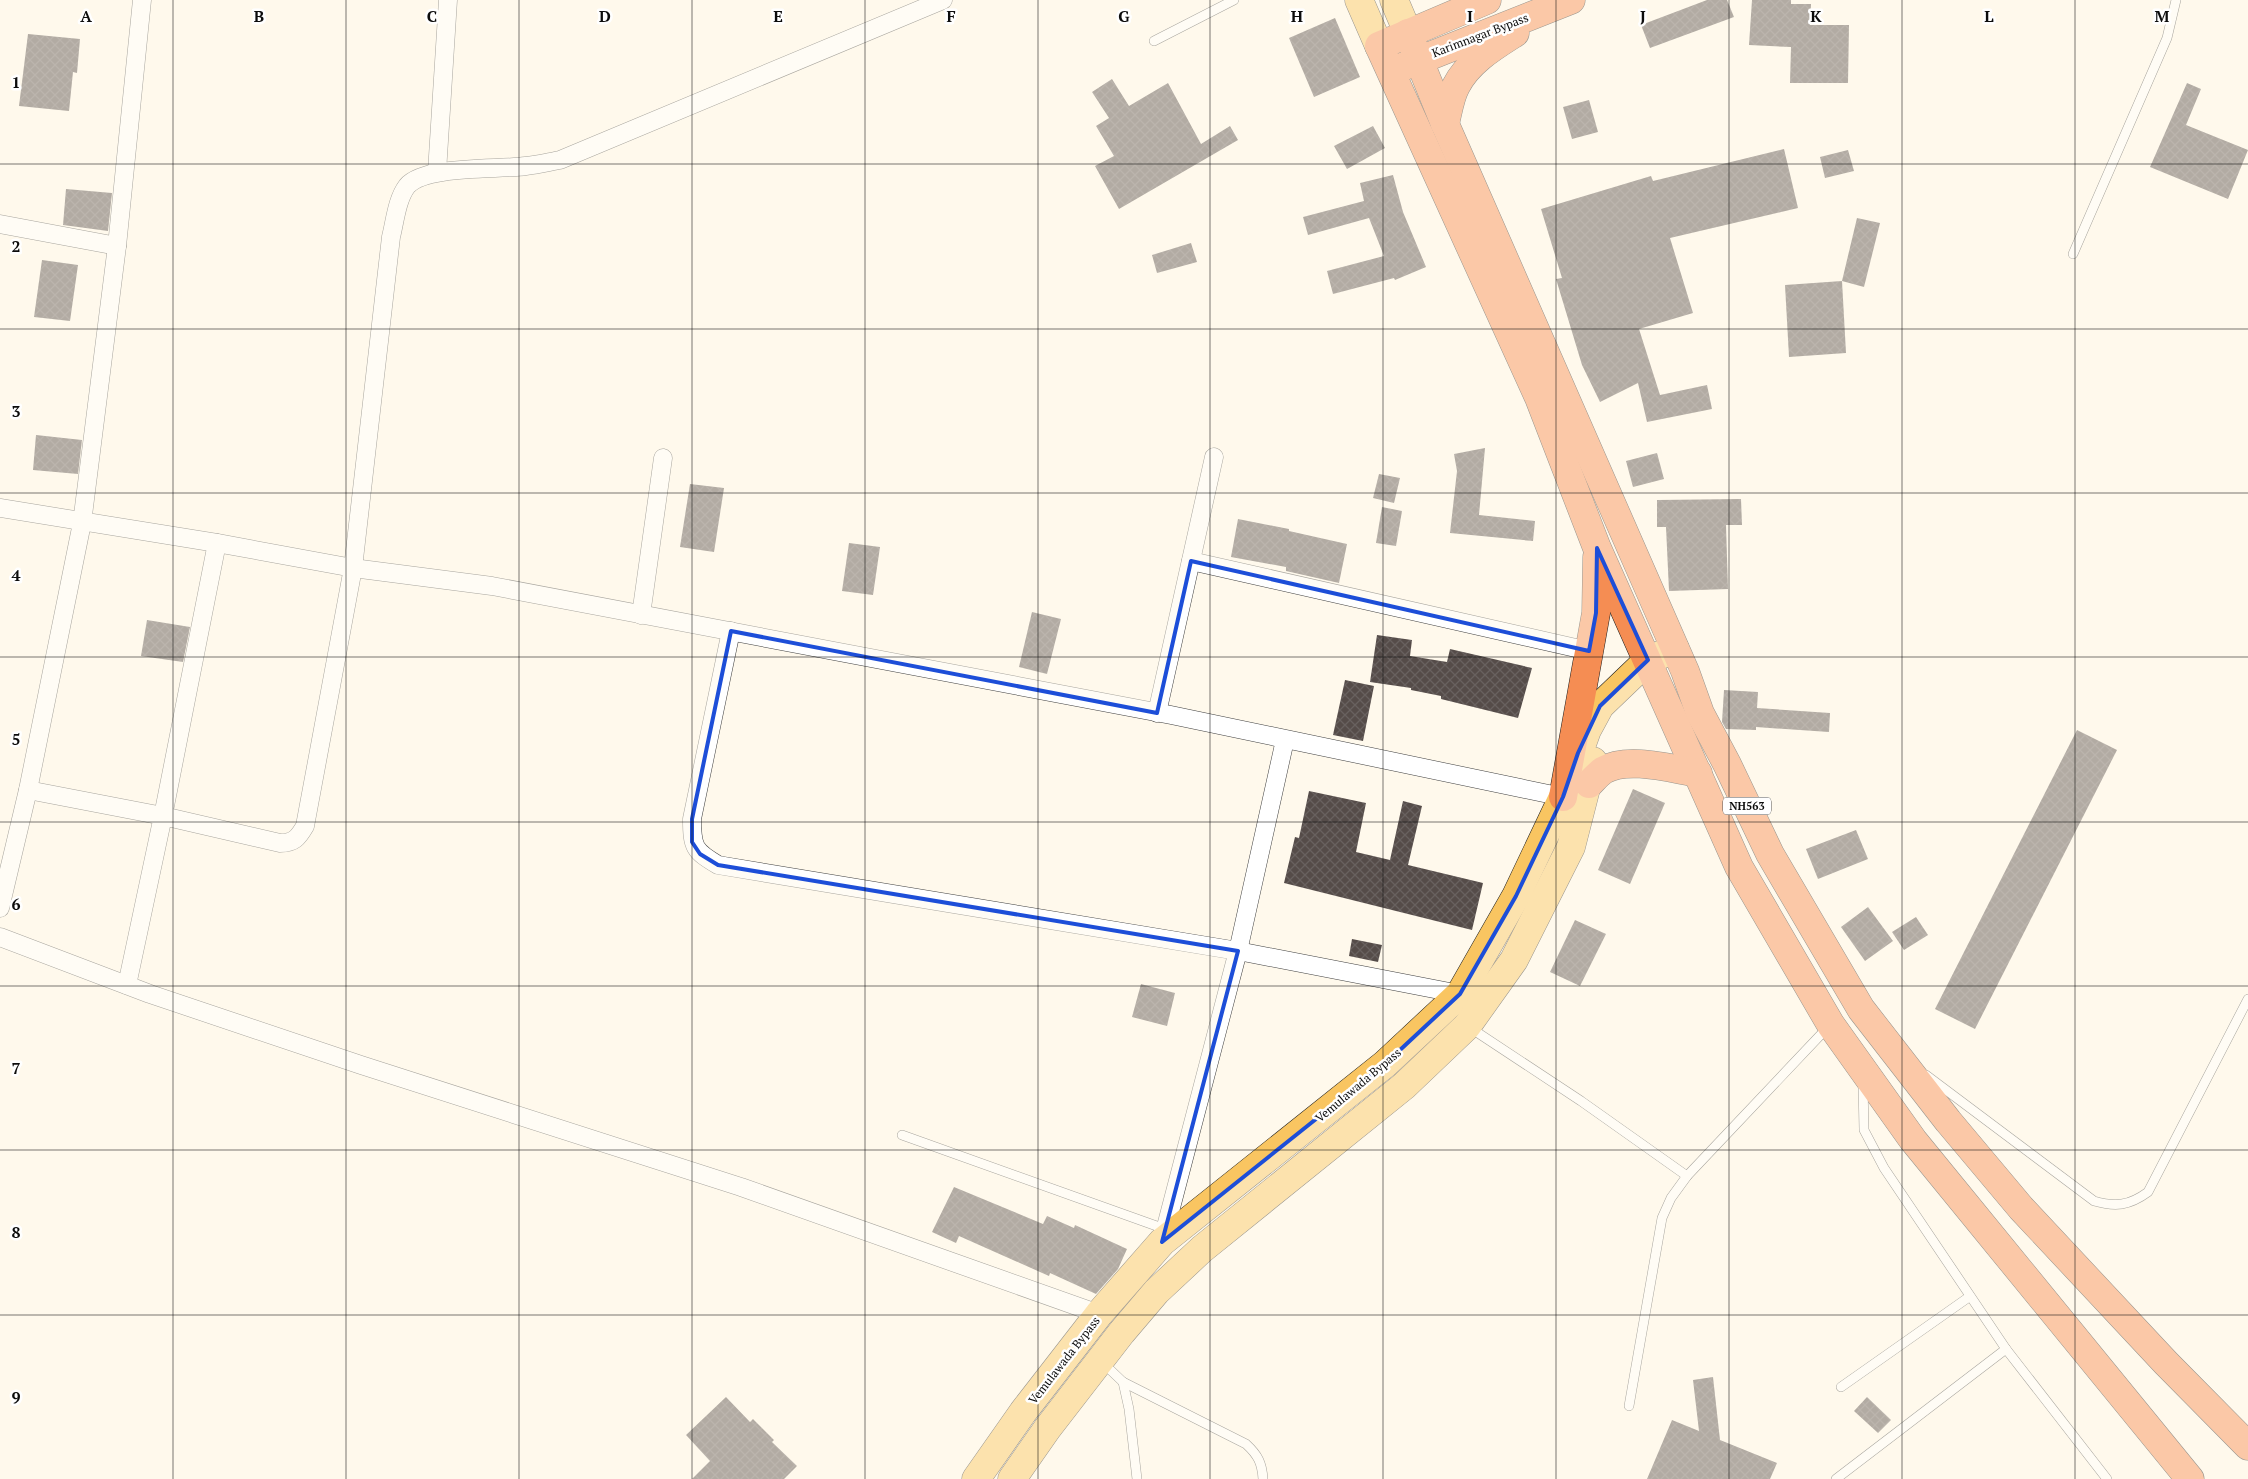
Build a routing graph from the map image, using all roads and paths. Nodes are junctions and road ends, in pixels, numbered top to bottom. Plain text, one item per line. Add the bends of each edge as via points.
1 (142, 0) edge
2 (448, 0) edge
3 (943, 0) edge
4 (1234, 0) edge
5 (1359, 0) edge
6 (1394, 0) edge
7 (1487, 0) edge
8 (2176, 0) edge
9 (1565, 2) edge
10 (1408, 33) junction
11 (1154, 41) dead end
12 (1379, 46) junction
13 (1418, 60) junction
14 (1390, 72) junction
15 (1445, 124) junction
16 (437, 172) junction
17 (0, 224) edge
18 (117, 246) junction
19 (2073, 254) dead end
20 (1214, 457) dead end
21 (663, 458) dead end
22 (0, 508) edge
23 (82, 523) junction
24 (217, 543) junction
25 (1597, 548) junction
26 (1191, 561) junction
27 (352, 568) junction
28 (641, 615) junction
29 (731, 631) junction
30 (1588, 651) junction
31 (1680, 660) junction
32 (1652, 670) junction
33 (1157, 713) junction
34 (1285, 740) junction
35 (1698, 773) junction
36 (1589, 784) junction
37 (28, 790) junction
38 (1563, 797) junction
39 (163, 816) junction
40 (0, 908) edge
41 (0, 937) edge
42 (1238, 951) junction
43 (127, 985) junction
44 (1460, 994) junction
45 (2248, 999) edge
46 (1831, 1025) junction
47 (1467, 1026) junction
48 (1892, 1049) junction
49 (1862, 1069) junction
50 (902, 1135) dead end
51 (1687, 1176) junction
52 (1163, 1236) junction
53 (1969, 1297) junction
54 (1099, 1314) junction
55 (2006, 1349) junction
56 (1100, 1360) junction
57 (1123, 1382) junction
58 (1841, 1387) dead end
59 (1629, 1406) dead end
60 (2248, 1446) edge
61 (976, 1479) edge
62 (1012, 1479) edge
63 (1137, 1479) edge
64 (1263, 1479) edge
65 (1836, 1479) edge
66 (2107, 1479) edge
67 (2190, 1479) edge

1 - 18 street
2 - 16 street
3 - 16 street via 560,160 526,166
4 - 11 lane
5 - 12 main road
6 - 10 main road
7 - 10 highway
8 - 19 lane via 2168,38
9 - 13 highway, Karimnagar Bypass
9 - 15 highway via 1491,49 1466,71 1455,88
10 - 12 highway
10 - 13 highway, NH563
12 - 14 highway, NH563
13 - 14 highway, Karimnagar Bypass
13 - 15 highway, NH563
14 - 25 highway, NH563 via 1539,398
15 - 31 highway, NH563
16 - 27 street via 408,185 402,194 391,237
17 - 18 street
18 - 23 street
20 - 26 street
21 - 28 street
22 - 23 street
23 - 24 street
23 - 37 street
24 - 27 street
24 - 39 street
25 - 30 highway via 1596,612
25 - 32 highway, NH563
26 - 30 street
26 - 33 street
27 - 28 street via 492,586
27 - 39 street via 305,826 297,838 290,843 280,843
28 - 29 street
29 - 33 street
29 - 42 street via 692,819 692,842 700,854 718,865
30 - 38 highway
31 - 32 main road, Vemulawada Bypass
31 - 48 highway, NH563 via 1700,713 1770,854 1861,1009
32 - 35 highway, NH563
32 - 36 main road, Vemulawada Bypass via 1623,701 1602,734
32 - 38 main road, Vemulawada Bypass via 1600,706 1587,730
33 - 34 street
34 - 38 street
34 - 42 street
35 - 36 highway via 1650,765 1615,766 1603,771
35 - 46 highway, NH563 via 1739,867
36 - 47 main road, Vemulawada Bypass via 1572,847 1514,960
37 - 39 street
37 - 40 street
38 - 44 main road, Vemulawada Bypass via 1516,896
39 - 43 street
41 - 43 street
42 - 44 street
42 - 52 street
43 - 54 street via 361,1065 741,1187
44 - 52 main road, Vemulawada Bypass via 1385,1064 1288,1144
45 - 48 lane via 2148,1192 2125,1205 2112,1206 2094,1201
46 - 49 highway, NH563
46 - 51 lane
47 - 51 lane
47 - 56 main road, Vemulawada Bypass via 1404,1086 1202,1249 1156,1292
48 - 60 highway, NH563 via 2021,1208
49 - 53 lane via 1864,1130 1884,1168
49 - 67 highway, NH563 via 1913,1140
50 - 52 lane
51 - 59 lane via 1662,1218
52 - 54 main road, Vemulawada Bypass
53 - 55 lane
53 - 58 lane
54 - 61 main road, Vemulawada Bypass
55 - 65 lane
55 - 66 lane
56 - 57 lane
56 - 62 main road, Vemulawada Bypass
57 - 63 lane
57 - 64 lane via 1246,1444 1257,1454

